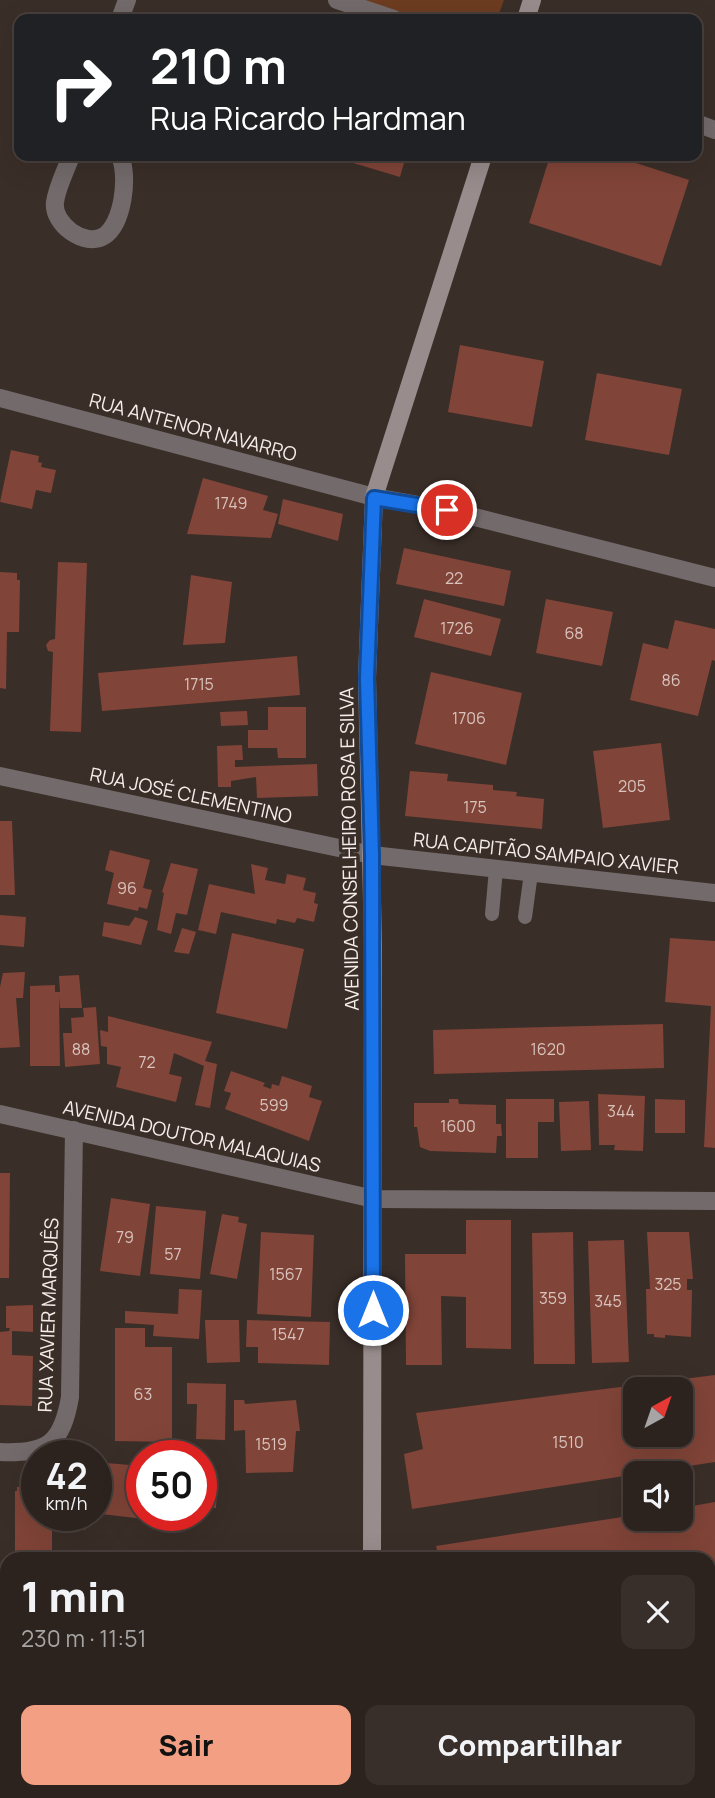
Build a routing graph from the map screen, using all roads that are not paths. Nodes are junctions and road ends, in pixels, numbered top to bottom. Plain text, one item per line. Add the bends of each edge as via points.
1 (337, 0) edge
2 (379, 14) edge
3 (69, 161) edge
4 (121, 161) edge
5 (481, 161) edge
6 (0, 398) edge
7 (374, 498) junction
8 (715, 578) edge
9 (0, 775) edge
10 (372, 855) junction
11 (496, 869) junction
12 (531, 873) junction
13 (715, 893) edge
14 (492, 914) dead end
15 (526, 917) dead end
16 (0, 1114) edge
17 (74, 1130) junction
18 (374, 1199) junction
19 (715, 1201) edge
20 (0, 1452) edge
21 (372, 1552) edge

1 - 2 street
3 - 4 street via 55,214 66,230 93,240 114,228 126,182
5 - 7 main road, AVENIDA CONSELHEIRO ROSA E SILVA
6 - 7 street, RUA ANTENOR NAVARRO
7 - 8 street, RUA ANTENOR NAVARRO via 447,510
7 - 10 main road, AVENIDA CONSELHEIRO ROSA E SILVA via 367,678
9 - 10 street, RUA JOSÉ CLEMENTINO
10 - 11 street, RUA CAPITÃO SAMPAIO XAVIER
10 - 18 main road, AVENIDA CONSELHEIRO ROSA E SILVA
11 - 12 street, RUA CAPITÃO SAMPAIO XAVIER
11 - 14 lane
12 - 13 street, RUA CAPITÃO SAMPAIO XAVIER
12 - 15 lane
16 - 17 street, AVENIDA DOUTOR MALAQUIAS
17 - 18 street, AVENIDA DOUTOR MALAQUIAS
17 - 20 street, RUA XAVIER MARQUÊS via 66,1421 40,1450
18 - 19 street, AVENIDA DOUTOR MALAQUIAS
18 - 21 main road, AVENIDA CONSELHEIRO ROSA E SILVA

